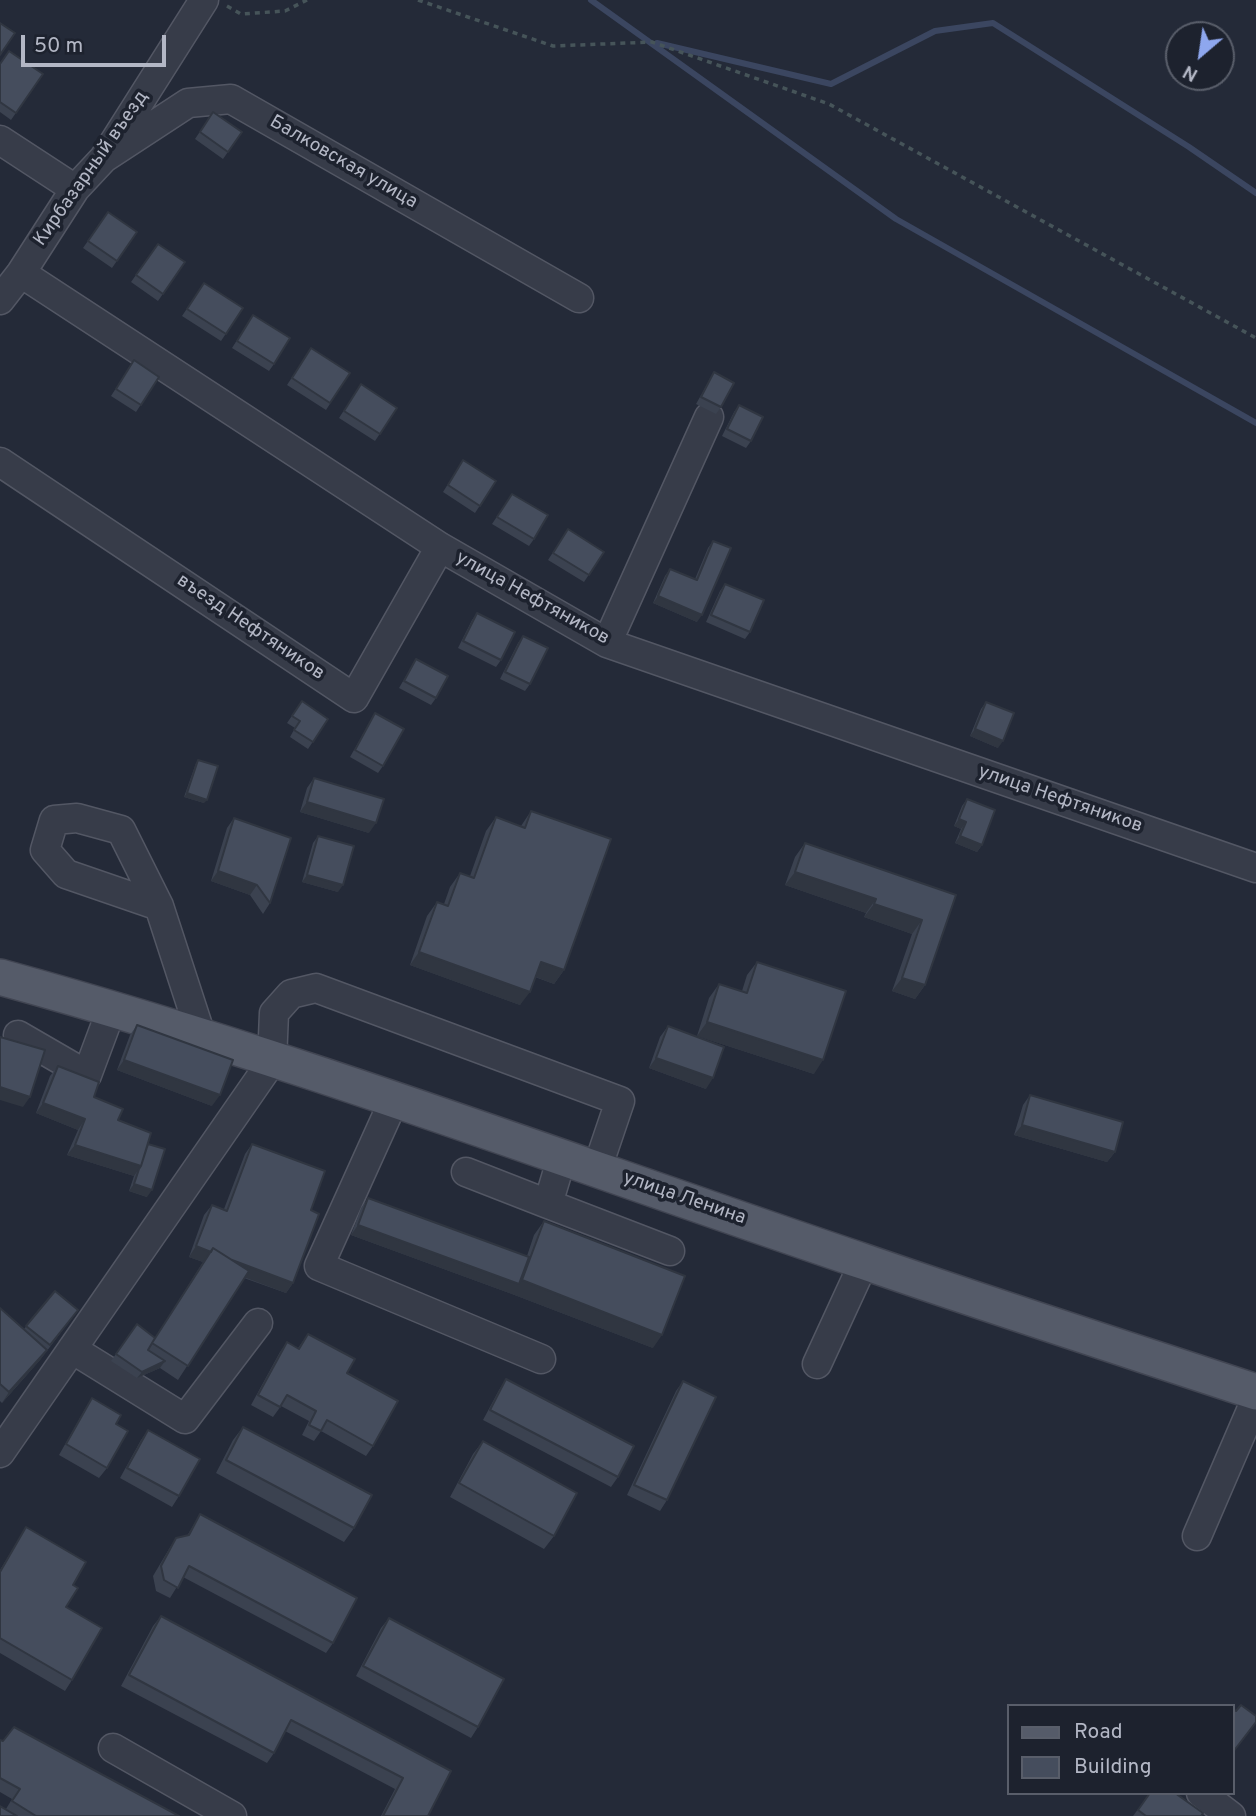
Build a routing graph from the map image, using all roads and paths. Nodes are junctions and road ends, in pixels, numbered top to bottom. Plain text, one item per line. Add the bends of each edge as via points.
1 (204, 0) edge
2 (219, 0) edge
3 (307, 0) edge
4 (418, 0) edge
5 (0, 140) edge
6 (104, 158) junction
7 (75, 189) junction
8 (21, 273) junction
9 (579, 298) dead end
10 (0, 300) edge
11 (1256, 338) edge
12 (709, 417) dead end
13 (0, 462) edge
14 (440, 547) junction
15 (607, 643) junction
16 (1256, 868) edge
17 (159, 906) dead end
18 (0, 964) edge
19 (0, 977) edge
20 (112, 1008) junction
21 (18, 1035) dead end
22 (201, 1035) junction
23 (272, 1061) junction
24 (394, 1100) junction
25 (562, 1157) junction
26 (597, 1169) junction
27 (466, 1172) dead end
28 (548, 1204) junction
29 (670, 1251) dead end
30 (864, 1262) junction
31 (258, 1323) dead end
32 (72, 1349) junction
33 (541, 1359) dead end
34 (817, 1364) dead end
35 (1256, 1392) edge
36 (1256, 1399) edge
37 (10, 1416) edge
38 (0, 1453) edge
39 (1197, 1536) dead end
40 (113, 1748) dead end
41 (1204, 1795) edge
42 (232, 1816) edge
43 (1231, 1816) edge

1 - 6 street, Кирбазарный въезд
2 - 3 path via 241,15 285,11
4 - 11 path via 552,46 652,42 829,104
5 - 7 street
6 - 7 street, Кирбазарный въезд
6 - 9 street, Балковская улица via 188,103 231,99
7 - 8 street, Кирбазарный въезд
8 - 10 street, Кирбазарный въезд
8 - 14 street, улица Нефтяников
12 - 15 street
13 - 14 street, въезд Нефтяников via 354,698
14 - 15 street, улица Нефтяников
15 - 16 street, улица Нефтяников
17 - 22 street
18 - 20 main road, улица Ленина
19 - 20 main road, улица Ленина
20 - 21 street via 87,1075
20 - 22 main road, улица Ленина
22 - 23 main road, улица Ленина
23 - 24 main road, улица Ленина
23 - 26 street via 274,1013 291,994 316,988 620,1101
23 - 32 street
24 - 25 main road, улица Ленина
24 - 33 street via 318,1266
25 - 26 main road, улица Ленина
25 - 28 street
26 - 30 main road, улица Ленина
27 - 28 street
28 - 29 street
30 - 34 street
30 - 35 main road, улица Ленина
31 - 32 street via 185,1419
32 - 37 street
36 - 39 street
37 - 38 street
40 - 42 street
41 - 43 street

